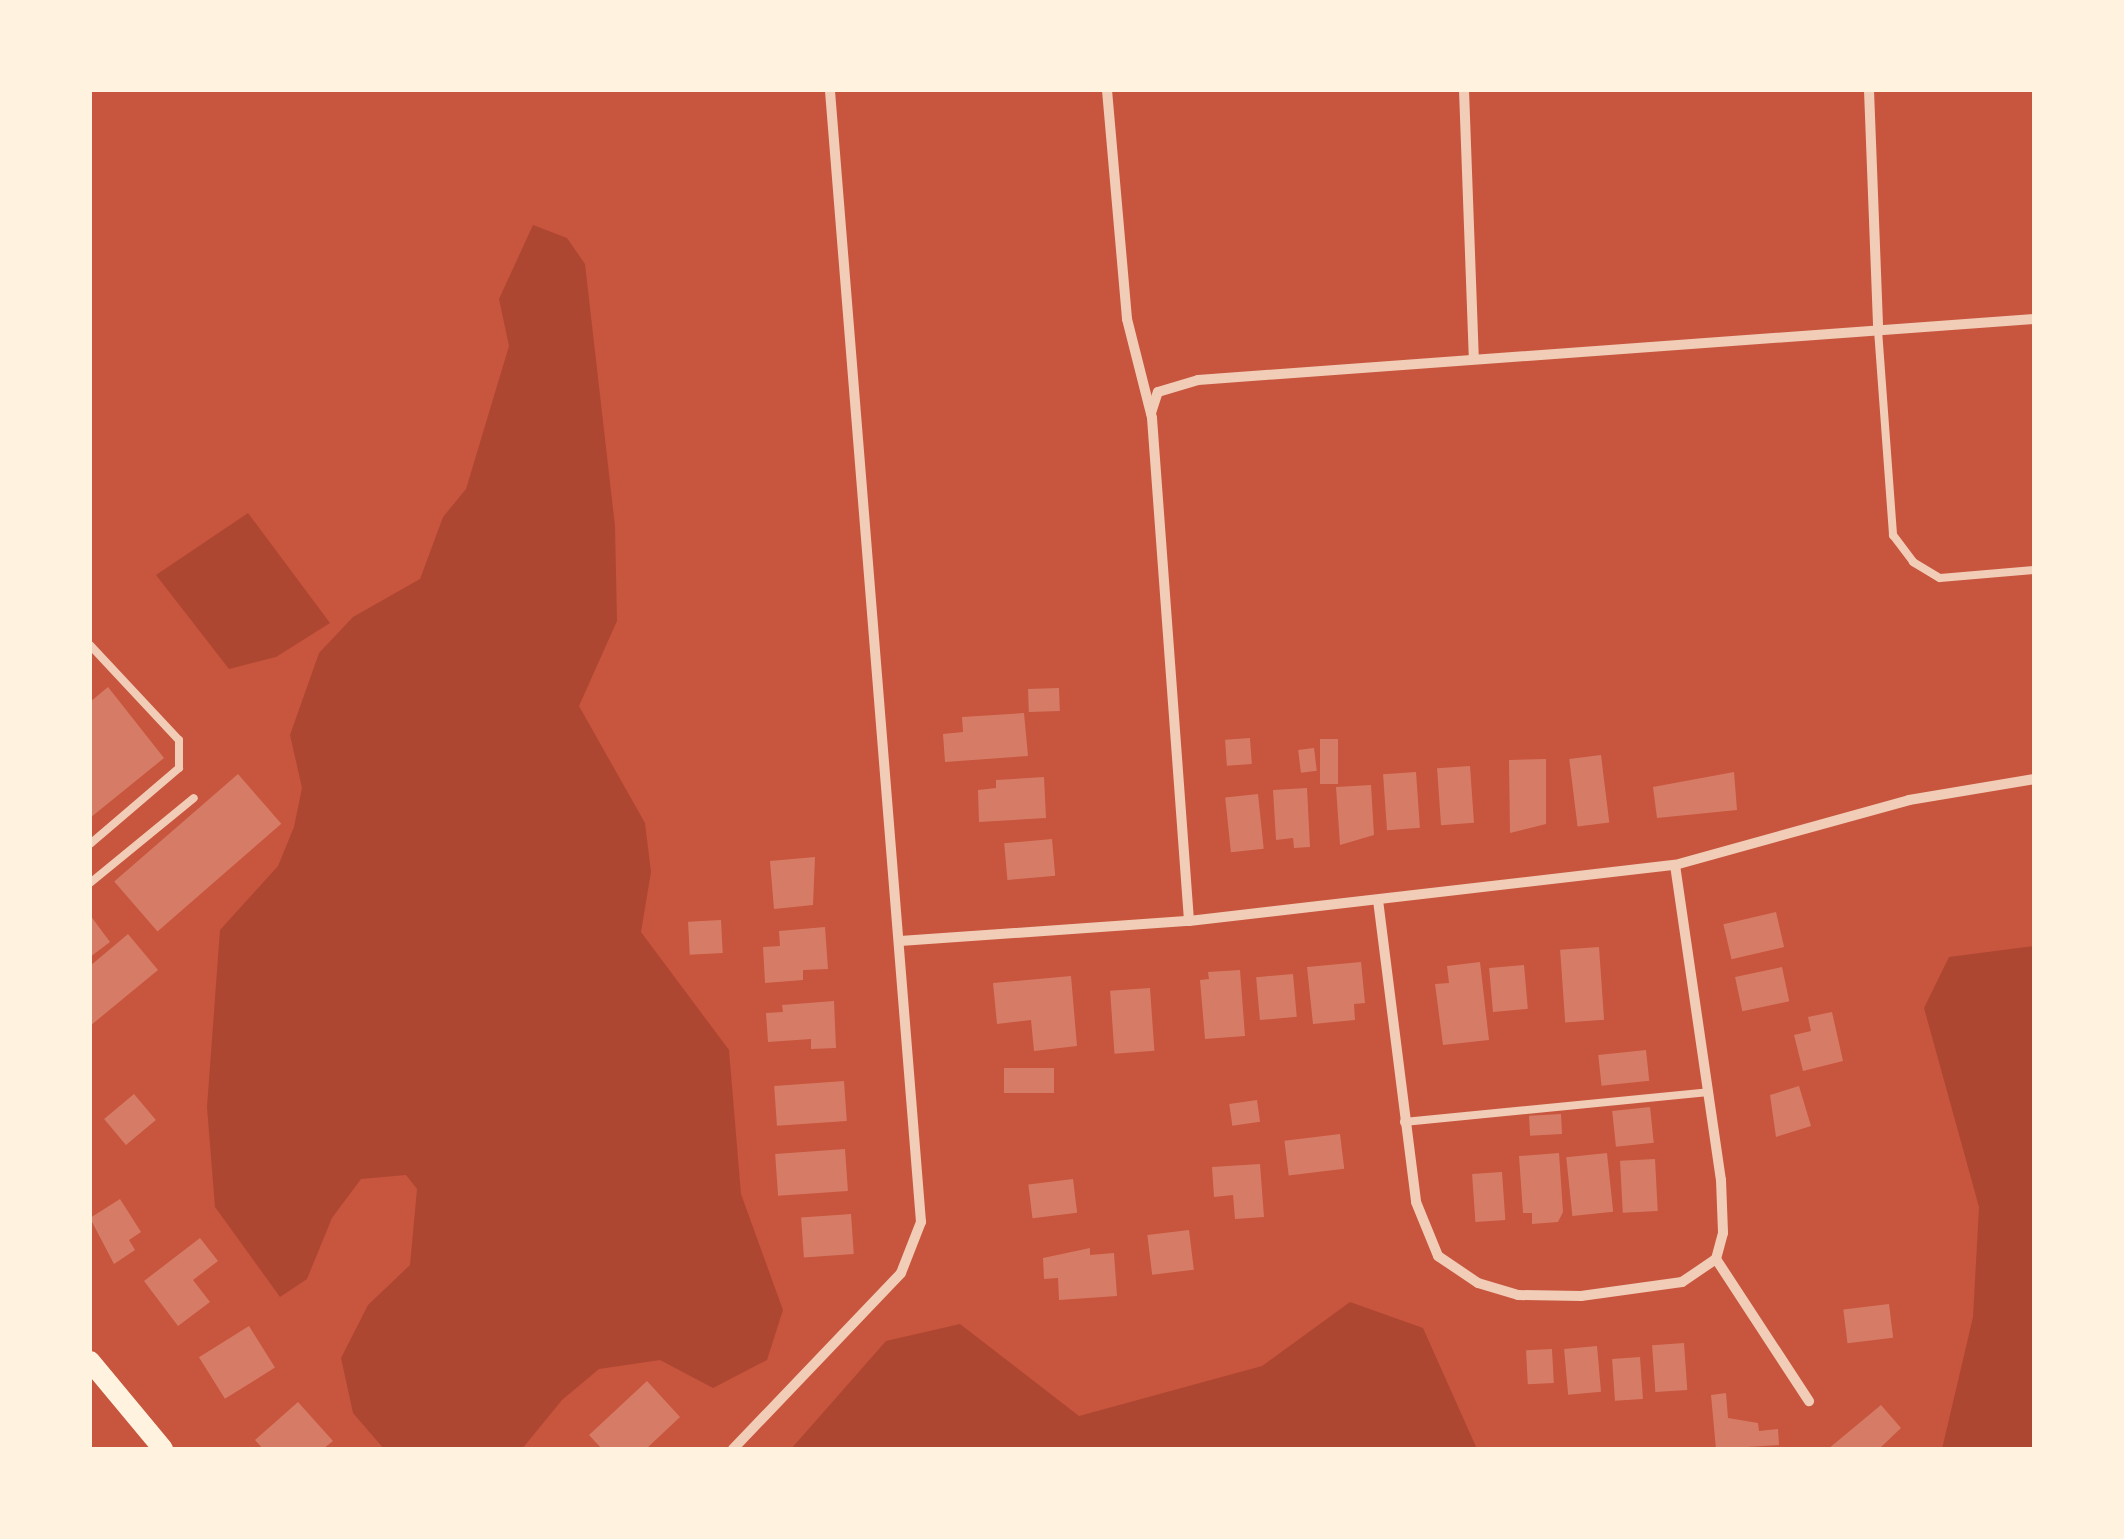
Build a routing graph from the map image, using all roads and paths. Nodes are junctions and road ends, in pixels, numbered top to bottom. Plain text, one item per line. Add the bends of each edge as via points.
1 (830, 90) edge
2 (1106, 90) edge
3 (1464, 90) edge
4 (1869, 90) edge
5 (2034, 320) edge
6 (1878, 329) junction
7 (1474, 358) junction
8 (1151, 413) junction
9 (2034, 570) edge
10 (91, 649) edge
11 (2034, 779) edge
12 (194, 798) dead end
13 (90, 844) edge
14 (1675, 865) junction
15 (90, 883) edge
16 (1378, 900) junction
17 (1189, 921) junction
18 (900, 940) junction
19 (1709, 1092) junction
20 (1404, 1122) junction
21 (1716, 1259) junction
22 (90, 1362) edge
23 (1809, 1401) dead end
24 (164, 1449) edge
25 (734, 1449) edge

1 - 18 street
2 - 8 street via 1127,319
3 - 7 street
4 - 6 street
5 - 6 street
6 - 7 street
6 - 9 lane via 1893,536 1913,562 1940,578
7 - 8 street via 1172,384 1158,392
8 - 17 street
10 - 13 lane via 178,740 179,768
11 - 14 street via 1909,800
12 - 15 lane
14 - 16 street
14 - 19 street
16 - 17 street
16 - 20 street
17 - 18 street
18 - 25 street via 918,1160 917,1241 888,1289
19 - 20 lane
19 - 21 street via 1721,1180 1723,1233
20 - 21 street via 1426,1235 1450,1268 1478,1284 1518,1295 1581,1296 1682,1282
21 - 23 street
22 - 24 main road

